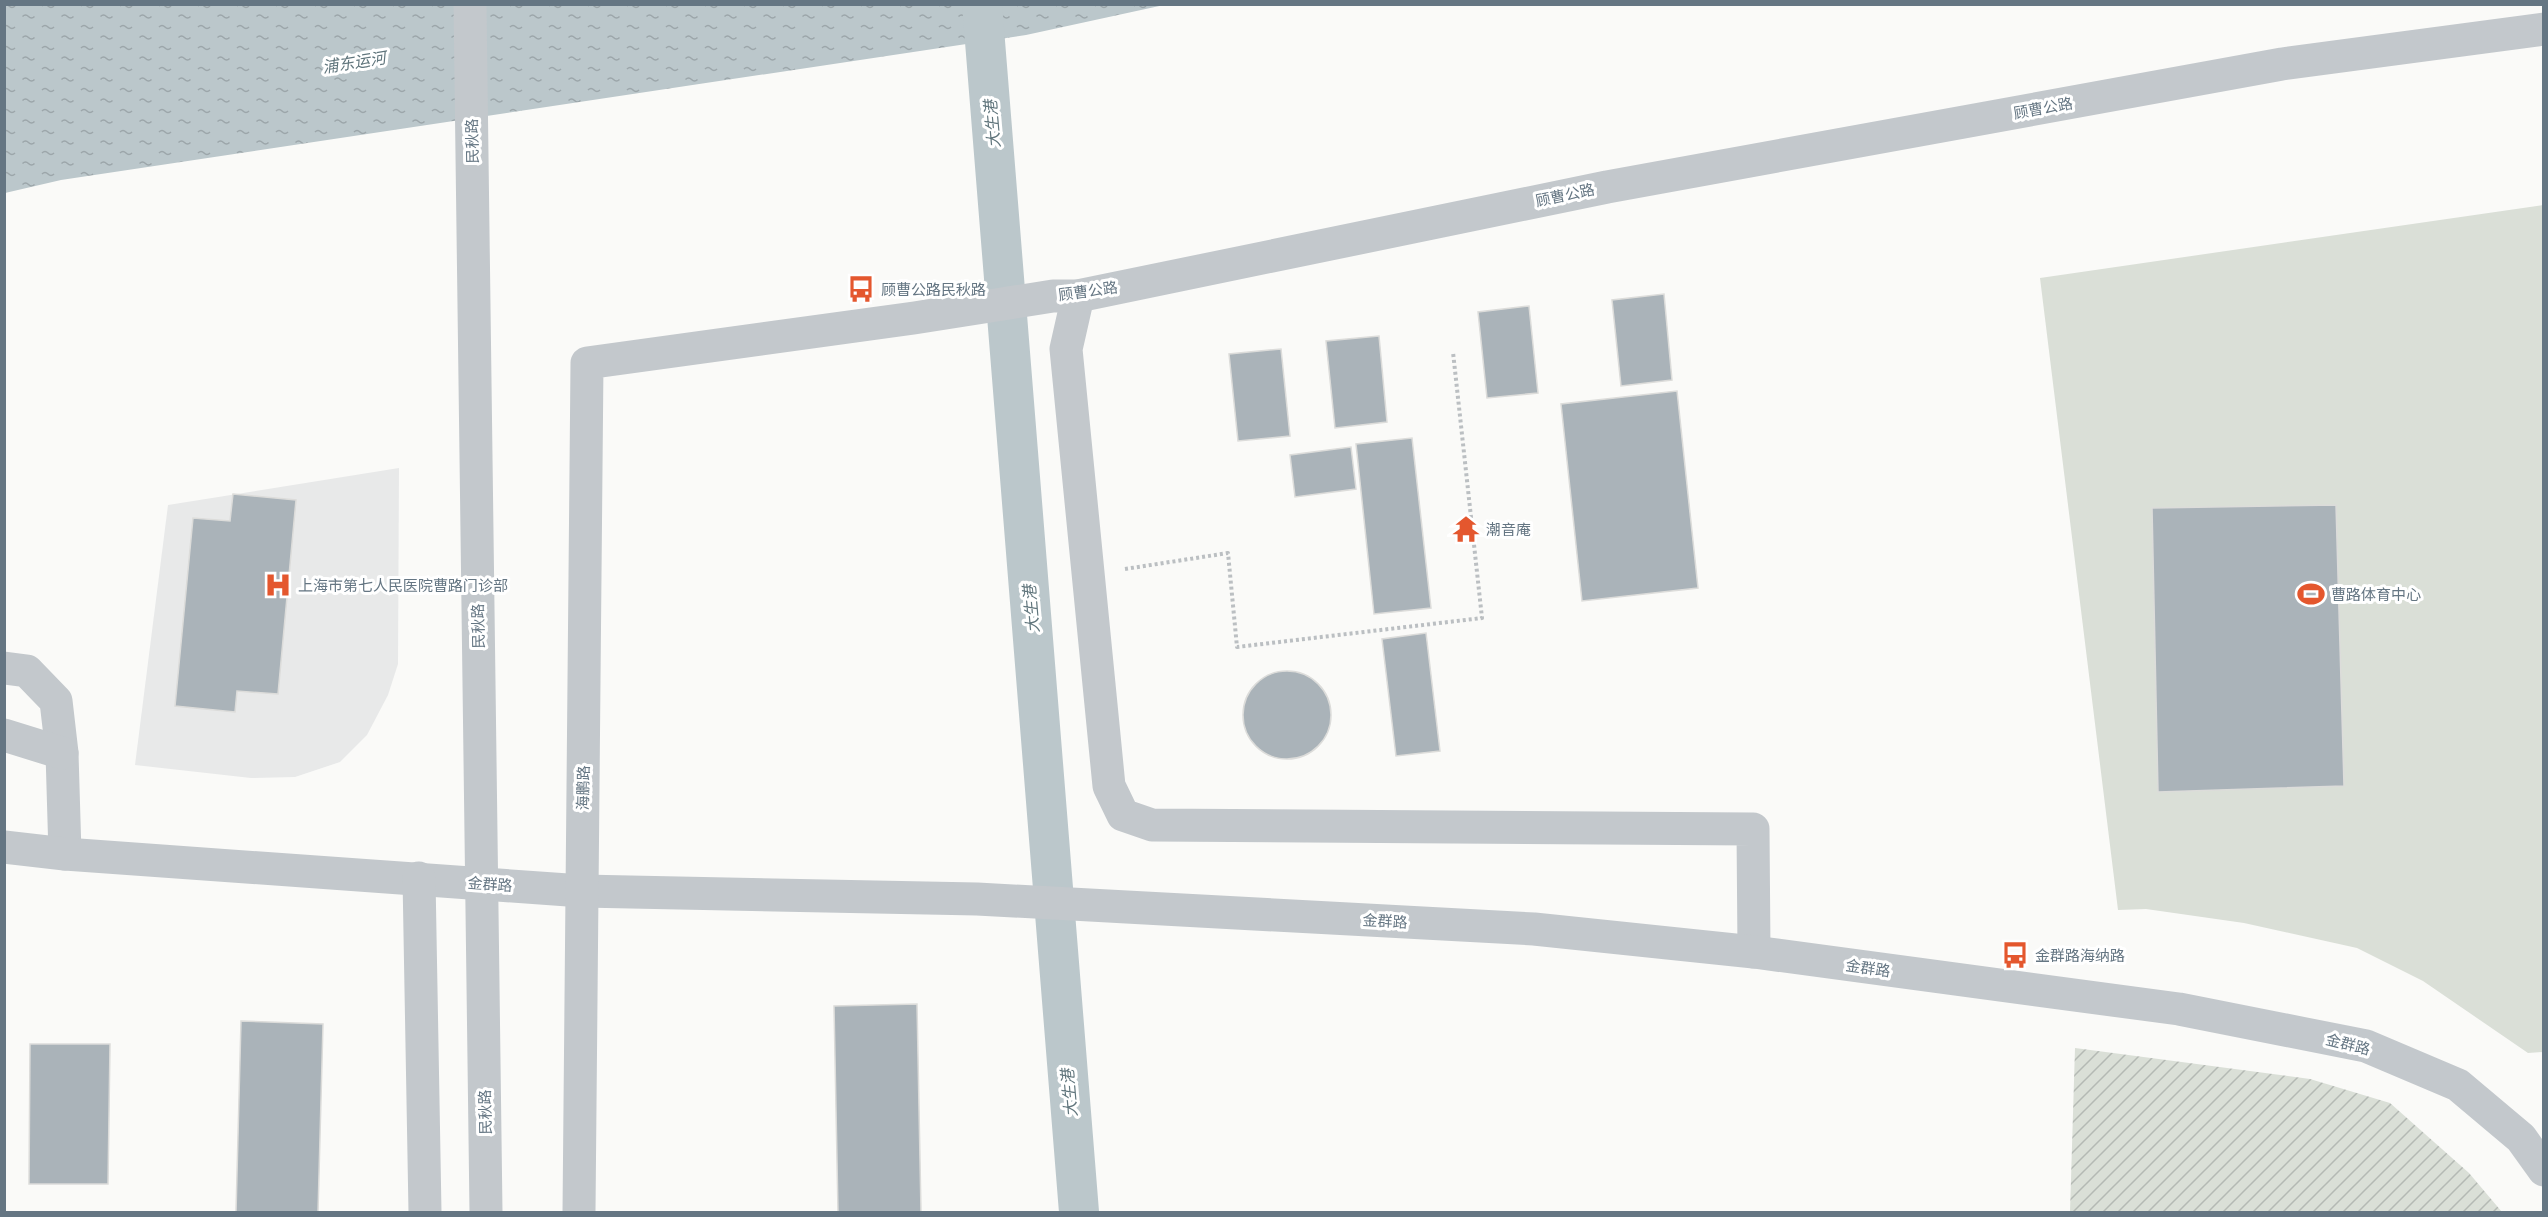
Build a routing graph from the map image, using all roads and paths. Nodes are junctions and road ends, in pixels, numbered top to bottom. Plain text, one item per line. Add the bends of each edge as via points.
1 (470, 4) edge
2 (2544, 29) edge
3 (1066, 296) junction
4 (1453, 352) dead end
5 (587, 363) joint
6 (1089, 574) junction
7 (4, 668) edge
8 (4, 735) edge
9 (62, 753) junction
10 (4, 847) edge
11 (64, 854) junction
12 (418, 878) junction
13 (582, 891) junction
14 (1754, 952) junction
15 (2544, 1170) edge
16 (425, 1212) edge
17 (486, 1212) edge
18 (579, 1212) edge

1 - 17 street, 民秋路, bridge
2 - 3 street, 顾曹公路 via 2282,64 1631,182
3 - 5 street, 顾曹公路
3 - 6 street via 1066,349
4 - 6 path via 1482,618 1237,647 1227,553
5 - 13 street, 海鹏路
6 - 14 street via 1109,786 1123,815 1152,825 1753,830
7 - 9 street via 27,671 56,701
8 - 9 street
9 - 11 street
10 - 11 street, 金群路
11 - 12 street, 金群路
12 - 13 street, 金群路
12 - 16 street
13 - 14 street, 金群路 via 977,899 1534,929
13 - 18 street, 海鹏路
14 - 15 street, 金群路 via 2179,1009 2366,1046 2458,1085 2521,1138

